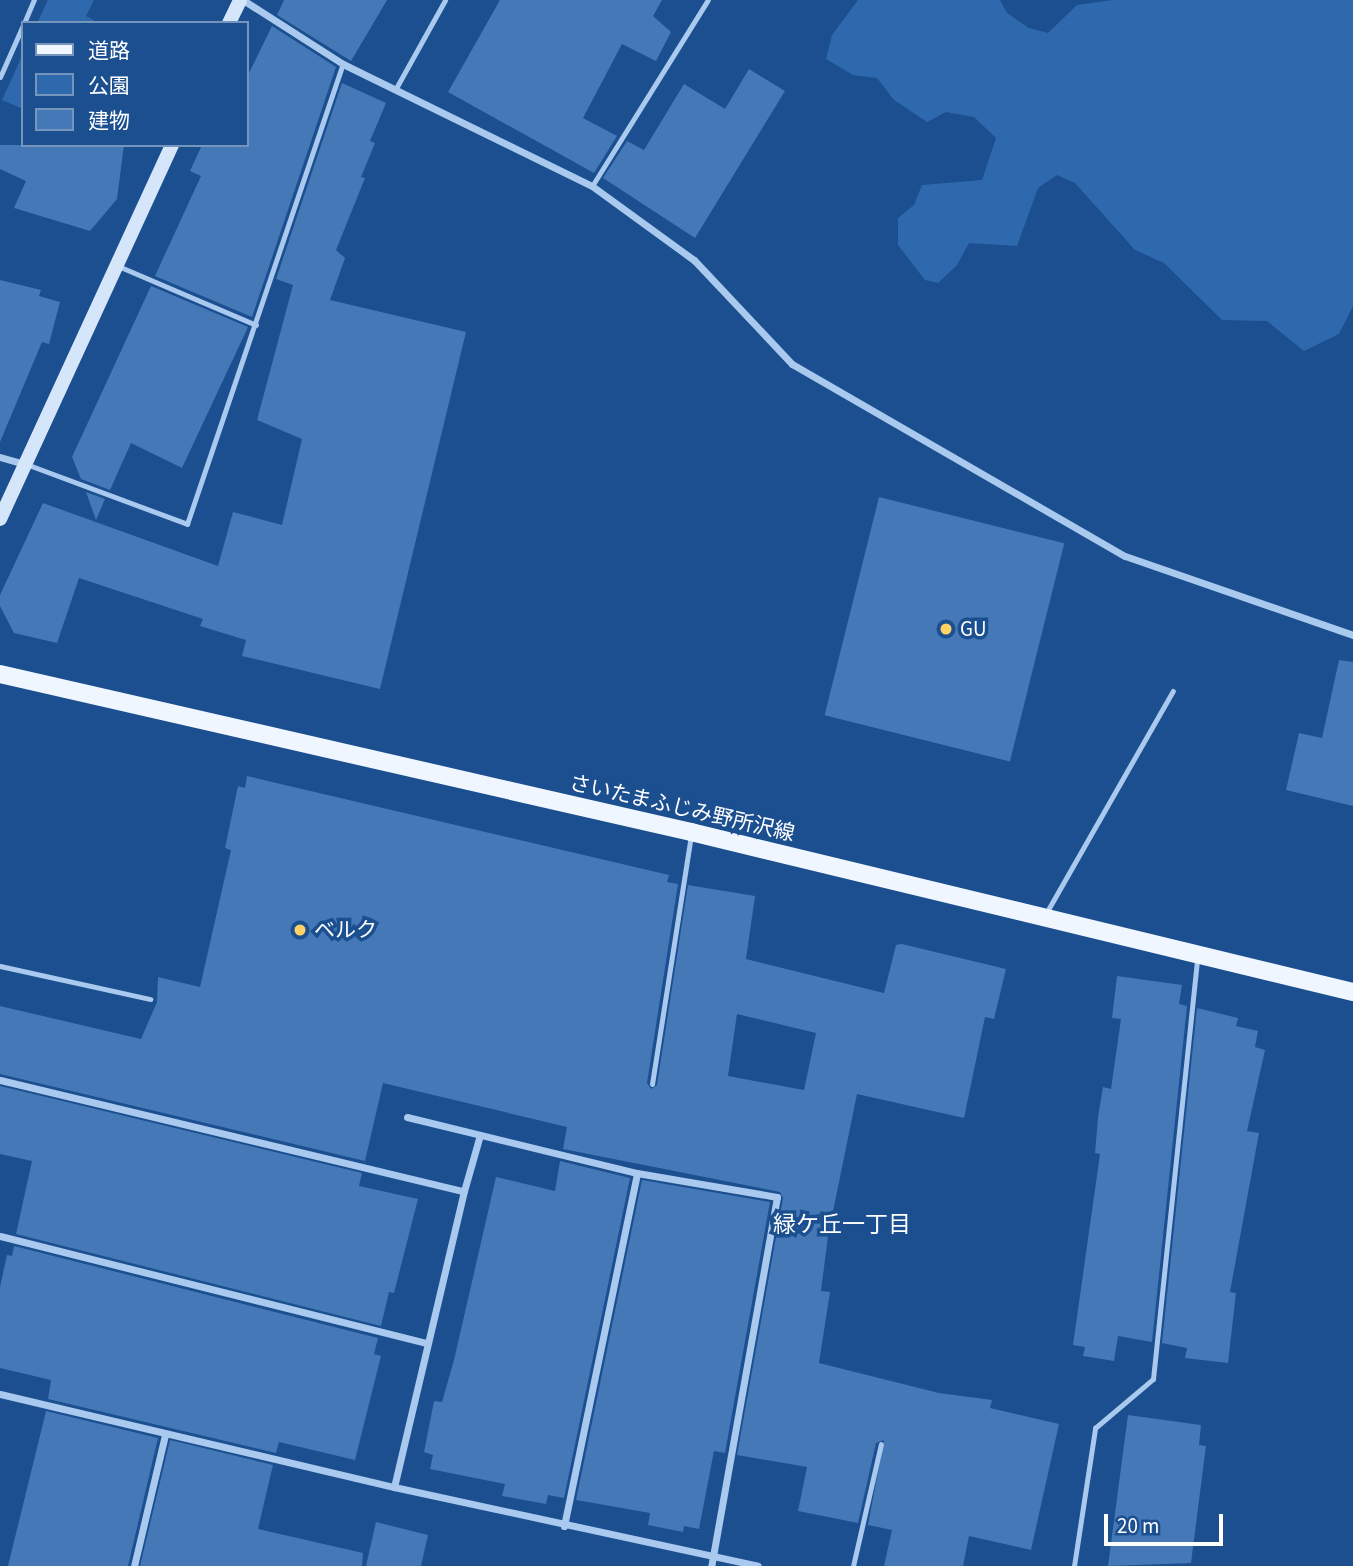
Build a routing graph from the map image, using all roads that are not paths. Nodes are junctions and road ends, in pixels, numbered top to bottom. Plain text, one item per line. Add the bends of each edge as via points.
1 (34, 0) edge
2 (241, 0) edge
3 (445, 0) edge
4 (708, 0) edge
5 (24, 21) edge
6 (230, 21) edge
7 (21, 29) edge
8 (343, 64) junction
9 (0, 77) edge
10 (395, 90) junction
11 (171, 147) edge
12 (592, 186) junction
13 (117, 265) junction
14 (256, 325) junction
15 (0, 457) edge
16 (26, 464) junction
17 (0, 519) edge
18 (1353, 635) edge
19 (0, 674) edge
20 (1173, 691) dead end
21 (691, 832) junction
22 (1043, 918) junction
23 (1197, 955) junction
24 (0, 966) edge
25 (1353, 992) edge
26 (150, 999) dead end
27 (0, 1080) edge
28 (652, 1084) dead end
29 (407, 1117) dead end
30 (480, 1135) junction
31 (637, 1173) junction
32 (464, 1191) junction
33 (0, 1236) edge
34 (425, 1343) junction
35 (0, 1394) edge
36 (165, 1434) junction
37 (881, 1444) dead end
38 (394, 1487) junction
39 (564, 1526) junction
40 (711, 1563) edge
41 (134, 1566) edge
42 (758, 1566) edge
43 (853, 1566) edge
44 (1074, 1566) edge

1 - 5 lane
2 - 6 street
2 - 8 street
3 - 10 lane
4 - 12 lane
7 - 9 lane
8 - 10 street
8 - 14 lane
10 - 12 street
11 - 13 street
12 - 18 street via 694,260 804,370 1125,556
13 - 14 lane
13 - 16 street
14 - 16 lane via 187,524
15 - 16 street
16 - 17 street
19 - 21 main road, さいたまふじみ野所沢線
20 - 22 lane
21 - 22 main road, さいたまふじみ野所沢線
21 - 28 lane
22 - 23 main road, さいたまふじみ野所沢線
23 - 25 main road, さいたまふじみ野所沢線
23 - 44 lane via 1153,1379 1095,1428
24 - 26 lane
27 - 32 street
29 - 30 street
30 - 31 street
30 - 32 street
31 - 39 street
31 - 40 street via 777,1197
32 - 34 street
33 - 34 street
34 - 38 street
35 - 36 street
36 - 38 street
36 - 41 street
37 - 43 lane
38 - 39 street
39 - 40 street
40 - 42 street

